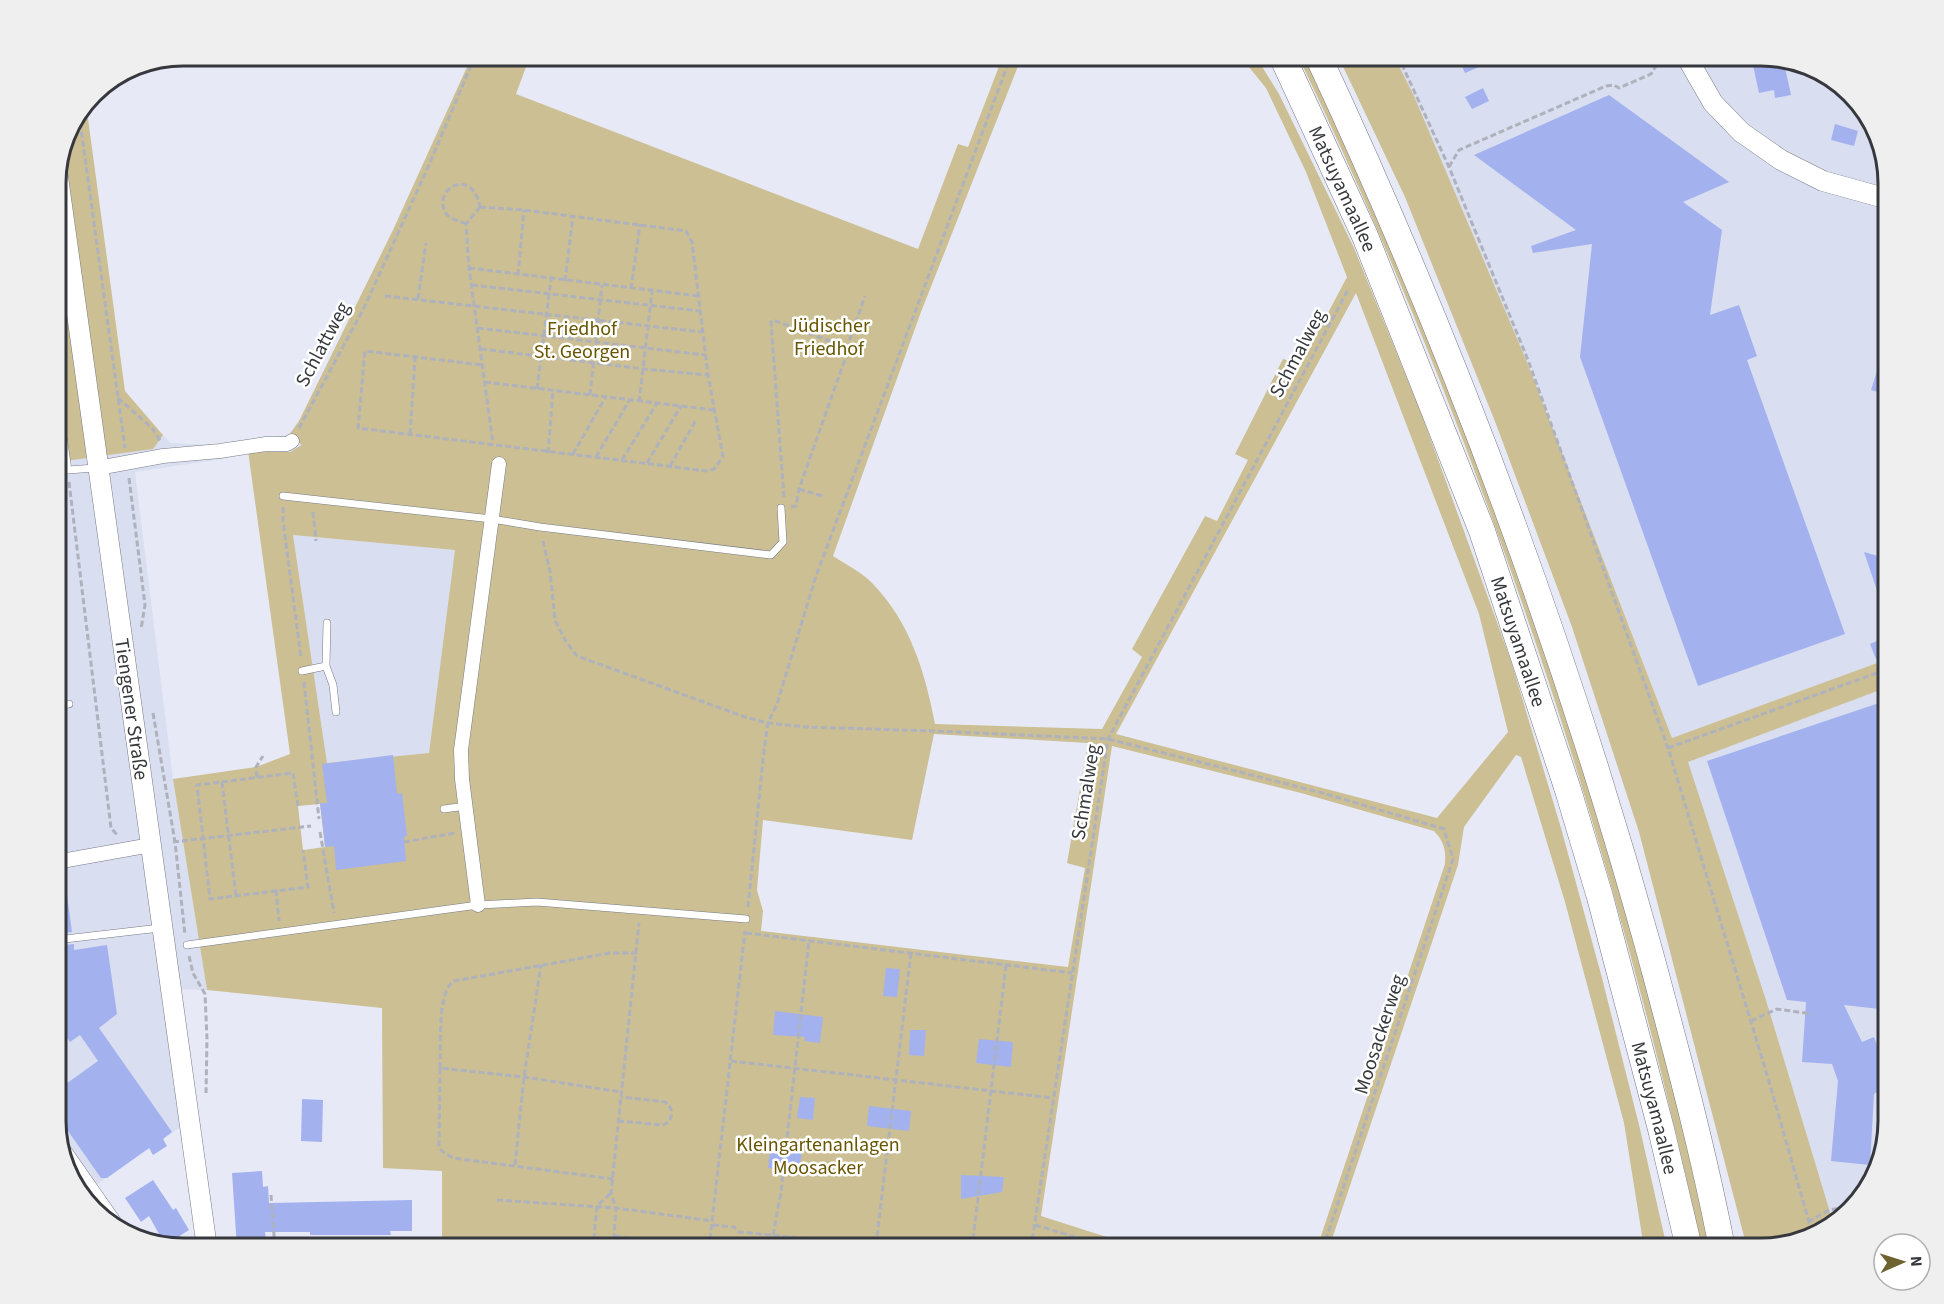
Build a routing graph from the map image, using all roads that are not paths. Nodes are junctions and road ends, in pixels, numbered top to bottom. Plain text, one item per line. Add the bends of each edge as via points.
1 (1287, 66) edge
2 (1323, 66) edge
3 (1692, 66) edge
4 (1878, 197) edge
5 (66, 235) edge
6 (292, 441) road end
7 (66, 460) edge
8 (499, 464) road end
9 (98, 468) junction
10 (283, 496) dead end
11 (781, 508) dead end
12 (492, 519) junction
13 (327, 623) dead end
14 (326, 666) junction
15 (302, 671) dead end
16 (66, 704) edge
17 (69, 704) dead end
18 (336, 712) dead end
19 (466, 806) junction
20 (444, 808) dead end
21 (151, 845) junction
22 (66, 860) edge
23 (478, 905) junction
24 (746, 919) road end
25 (163, 928) junction
26 (66, 939) edge
27 (187, 945) road end
28 (206, 1238) edge
29 (1687, 1238) edge
30 (1721, 1238) edge

1 - 29 highway, Matsuyamaallee via 1365,236 1485,542 1600,897
2 - 30 highway, Matsuyamaallee via 1445,343 1540,602 1635,900
3 - 4 street via 1713,103 1749,137 1823,181
5 - 9 street, Tiengener Straße
6 - 9 street
7 - 9 lane via 68,470
8 - 12 street
9 - 21 street, Tiengener Straße
10 - 12 lane
11 - 12 lane via 783,542 771,555
12 - 19 street via 461,750
13 - 14 lane
14 - 15 lane
14 - 18 lane
16 - 17 lane
19 - 20 lane
19 - 23 street
21 - 22 street
21 - 25 street, Tiengener Straße
23 - 24 lane via 537,902
23 - 27 lane
25 - 26 lane
25 - 28 street, Tiengener Straße

